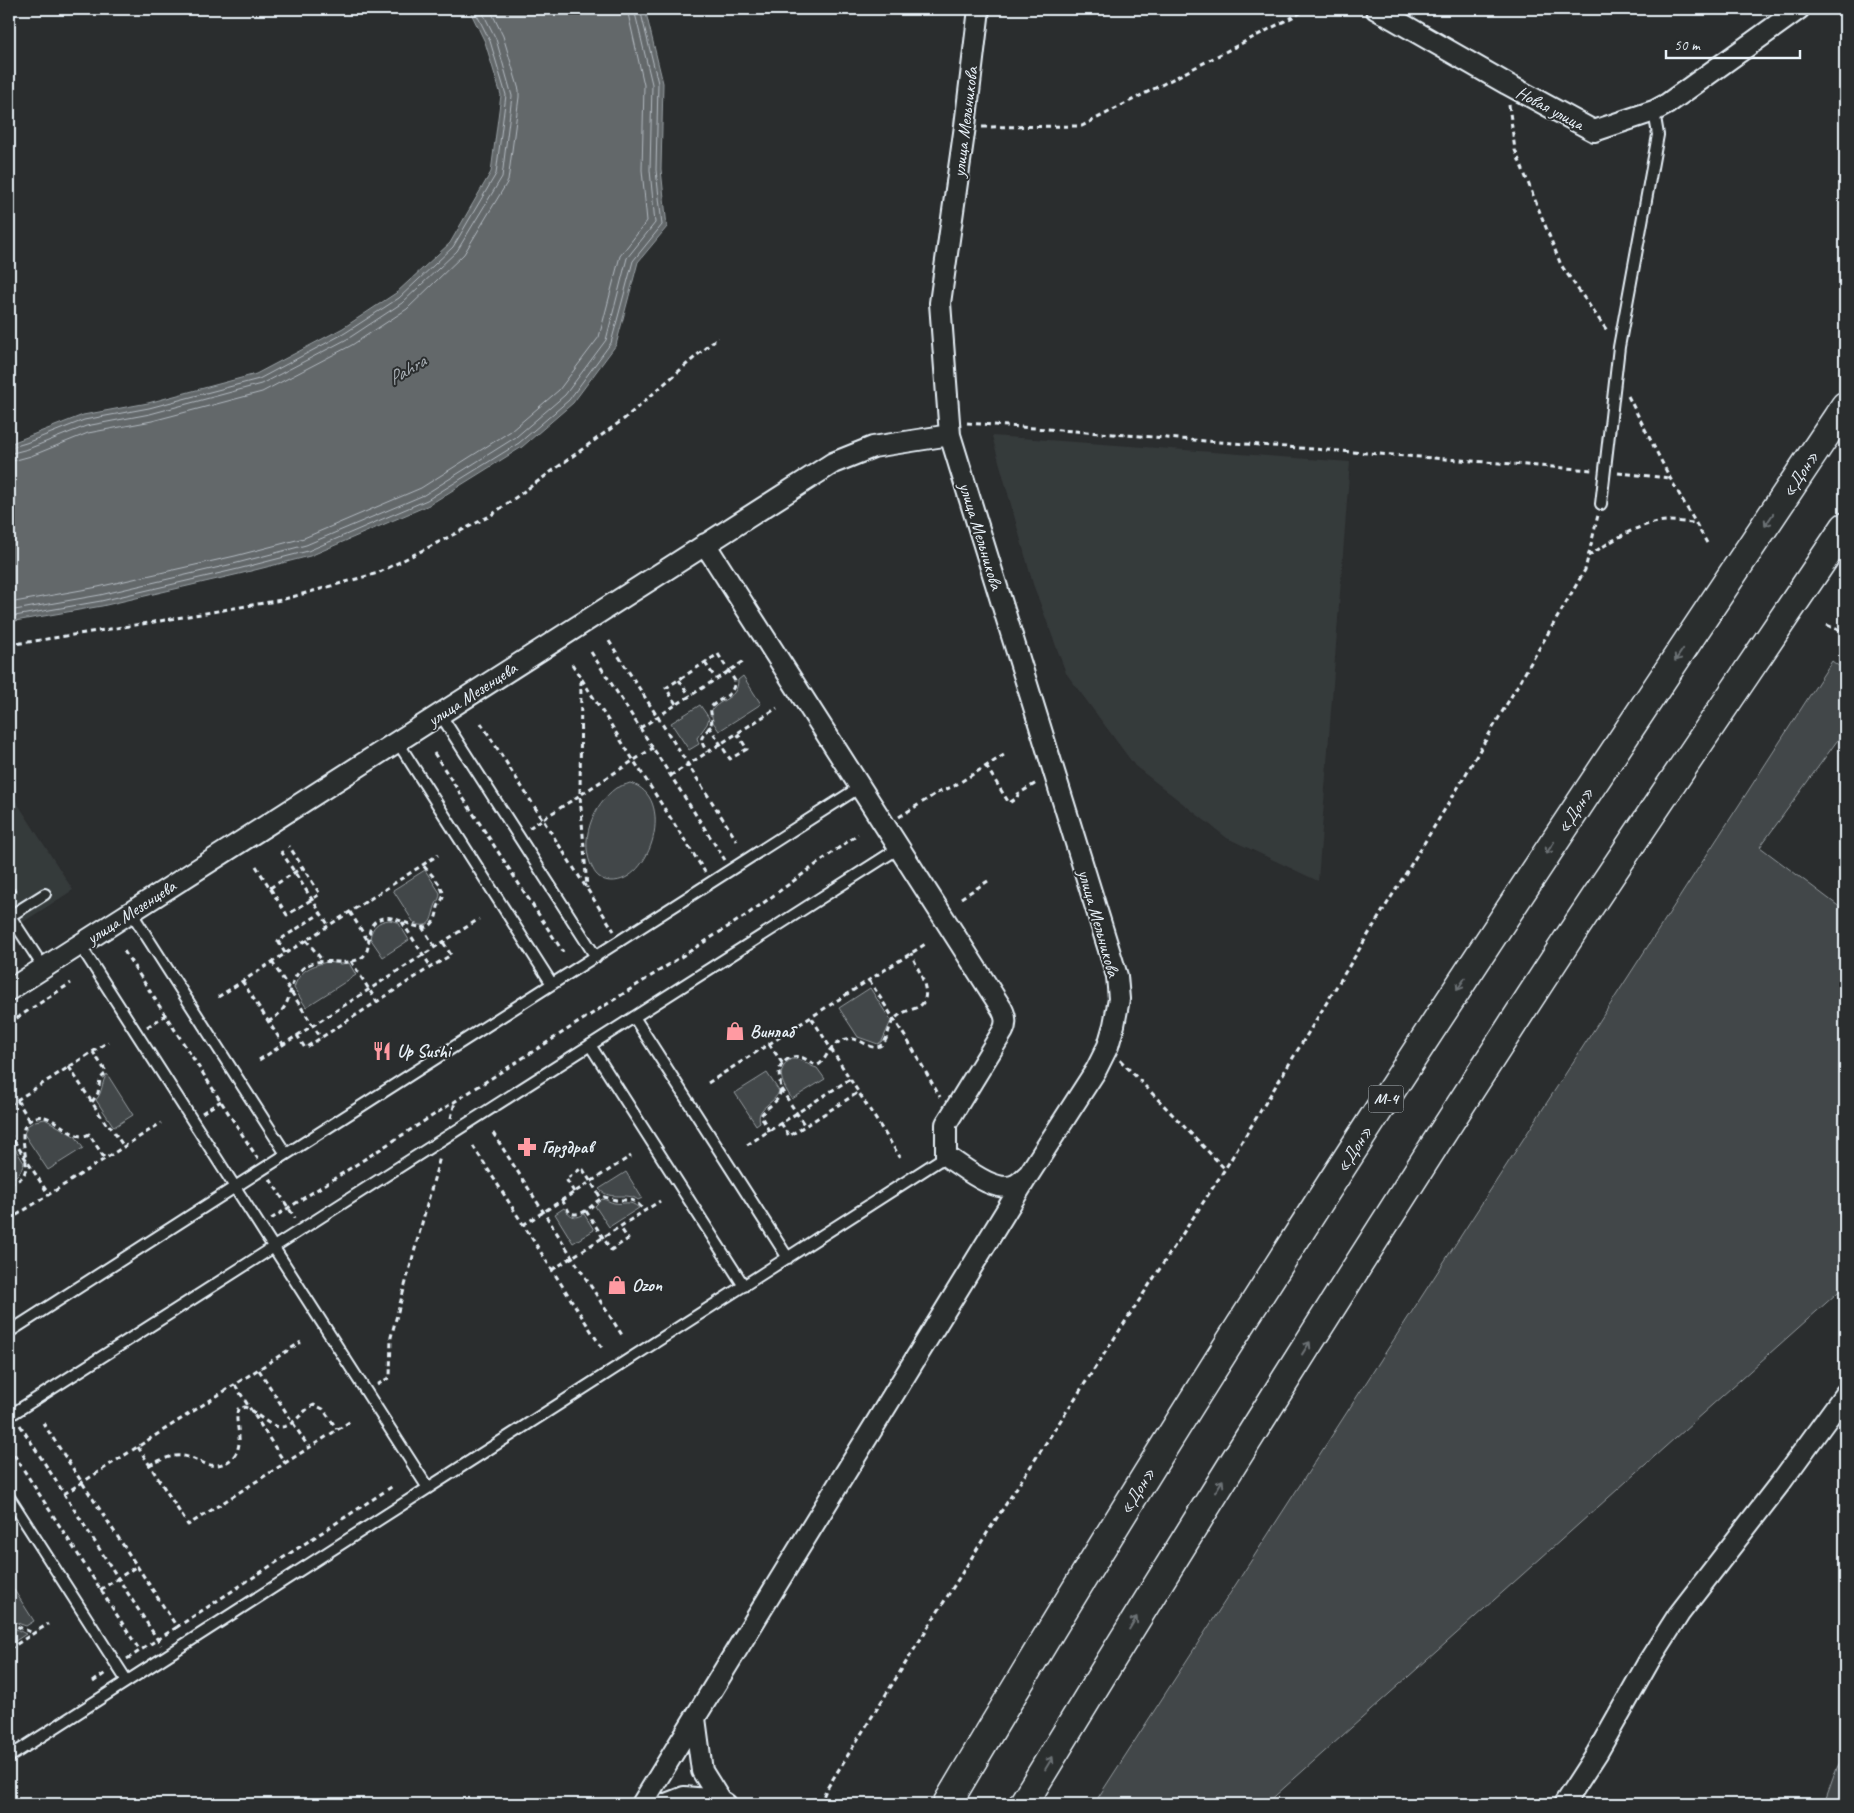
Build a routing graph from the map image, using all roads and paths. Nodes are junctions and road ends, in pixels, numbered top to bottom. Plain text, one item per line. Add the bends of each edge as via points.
1 (979, 9) edge
2 (1308, 9) edge
3 (1376, 9) edge
4 (1799, 9) edge
5 (1507, 84) junction
6 (1654, 111) junction
7 (974, 127) dead end
8 (718, 337) dead end
9 (1619, 347) junction
10 (1616, 373) junction
11 (1845, 406) edge
12 (956, 429) junction
13 (1604, 472) junction
14 (1670, 478) junction
15 (1601, 504) joint
16 (1694, 523) junction
17 (1845, 528) edge
18 (1707, 543) dead end
19 (705, 544) junction
20 (1588, 556) junction
21 (1827, 626) dead end
22 (1845, 633) edge
23 (609, 641) dead end
24 (9, 644) edge
25 (592, 652) dead end
26 (746, 660) dead end
27 (705, 663) junction
28 (572, 664) dead end
29 (729, 671) junction
30 (581, 678) junction
31 (716, 679) junction
32 (679, 680) junction
33 (690, 696) junction
34 (676, 704) junction
35 (777, 708) dead end
36 (440, 714) junction
37 (658, 716) junction
38 (481, 723) dead end
39 (709, 726) junction
40 (640, 728) junction
41 (738, 733) junction
42 (397, 742) junction
43 (720, 744) junction
44 (653, 748) junction
45 (434, 752) dead end
46 (707, 752) junction
47 (1004, 755) dead end
48 (634, 760) junction
49 (688, 764) junction
50 (986, 766) junction
51 (670, 776) junction
52 (1042, 780) dead end
53 (860, 787) junction
54 (580, 795) junction
55 (543, 819) junction
56 (894, 820) dead end
57 (528, 828) dead end
58 (858, 834) dead end
59 (737, 841) dead end
60 (289, 846) dead end
61 (899, 848) junction
62 (281, 851) dead end
63 (438, 855) dead end
64 (726, 862) dead end
65 (423, 865) junction
66 (256, 866) dead end
67 (303, 867) junction
68 (295, 872) junction
69 (706, 874) dead end
70 (988, 881) dead end
71 (270, 888) junction
72 (588, 889) junction
73 (45, 894) dead end
74 (961, 898) dead end
75 (312, 899) junction
76 (131, 912) junction
77 (350, 912) junction
78 (321, 913) junction
79 (10, 917) edge
80 (479, 918) dead end
81 (401, 920) junction
82 (329, 926) junction
83 (422, 927) junction
84 (616, 932) dead end
85 (306, 940) junction
86 (368, 940) junction
87 (443, 942) junction
88 (927, 943) dead end
89 (80, 945) junction
90 (435, 947) junction
91 (124, 951) dead end
92 (563, 952) dead end
93 (285, 953) junction
94 (911, 953) junction
95 (423, 954) junction
96 (596, 957) junction
97 (322, 960) junction
98 (351, 961) junction
99 (272, 962) junction
100 (431, 967) junction
101 (44, 968) junction
102 (869, 980) junction
103 (242, 981) junction
104 (71, 983) dead end
105 (552, 984) junction
106 (369, 989) junction
107 (9, 990) edge
108 (291, 991) junction
109 (218, 996) dead end
110 (377, 1002) junction
111 (166, 1016) junction
112 (634, 1017) junction
113 (811, 1017) junction
114 (894, 1020) junction
115 (268, 1022) junction
116 (9, 1023) edge
117 (313, 1025) junction
118 (137, 1034) junction
119 (297, 1035) junction
120 (321, 1038) junction
121 (108, 1042) dead end
122 (282, 1044) junction
123 (770, 1044) junction
124 (590, 1045) junction
125 (1108, 1046) junction
126 (830, 1048) junction
127 (93, 1052) junction
128 (259, 1060) dead end
129 (782, 1064) junction
130 (69, 1066) junction
131 (850, 1079) junction
132 (708, 1083) dead end
133 (780, 1087) junction
134 (859, 1092) junction
135 (17, 1100) junction
136 (221, 1101) junction
137 (455, 1101) junction
138 (92, 1102) junction
139 (944, 1104) dead end
140 (9, 1105) edge
141 (797, 1113) junction
142 (192, 1120) junction
143 (30, 1121) junction
144 (161, 1123) dead end
145 (781, 1123) junction
146 (805, 1126) junction
147 (768, 1131) junction
148 (9, 1133) edge
149 (493, 1133) dead end
150 (446, 1137) junction
151 (747, 1145) dead end
152 (473, 1146) dead end
153 (124, 1147) junction
154 (286, 1154) junction
155 (631, 1156) dead end
156 (946, 1156) junction
157 (900, 1157) dead end
158 (105, 1158) junction
159 (26, 1160) junction
160 (264, 1169) junction
161 (1225, 1169) junction
162 (1029, 1174) junction
163 (9, 1182) edge
164 (591, 1182) junction
165 (235, 1187) junction
166 (574, 1192) junction
167 (49, 1195) junction
168 (601, 1198) junction
169 (562, 1200) junction
170 (660, 1201) dead end
171 (289, 1208) junction
172 (586, 1211) junction
173 (645, 1211) junction
174 (544, 1212) junction
175 (9, 1220) edge
176 (523, 1225) junction
177 (260, 1226) junction
178 (620, 1227) junction
179 (302, 1229) junction
180 (603, 1238) junction
181 (273, 1247) junction
182 (573, 1257) junction
183 (788, 1258) junction
184 (552, 1270) junction
185 (744, 1286) junction
186 (9, 1332) edge
187 (622, 1335) dead end
188 (301, 1342) dead end
189 (602, 1348) dead end
190 (259, 1370) junction
191 (235, 1385) junction
192 (366, 1392) junction
193 (1845, 1394) edge
194 (251, 1410) junction
195 (11, 1415) edge
196 (351, 1420) dead end
197 (44, 1423) dead end
198 (293, 1423) junction
199 (338, 1429) junction
200 (9, 1447) edge
201 (138, 1447) junction
202 (309, 1448) junction
203 (285, 1463) junction
204 (149, 1465) junction
205 (82, 1483) junction
206 (393, 1486) dead end
207 (428, 1488) junction
208 (64, 1494) junction
209 (9, 1497) edge
210 (137, 1566) junction
211 (118, 1578) junction
212 (100, 1590) junction
213 (9, 1623) edge
214 (48, 1624) dead end
215 (176, 1626) junction
216 (34, 1633) junction
217 (157, 1639) junction
218 (9, 1649) edge
219 (140, 1651) junction
220 (167, 1655) junction
221 (117, 1666) junction
222 (127, 1681) junction
223 (93, 1682) dead end
224 (695, 1718) junction
225 (9, 1756) edge
226 (723, 1802) edge
227 (642, 1804) edge
228 (666, 1804) edge
229 (820, 1804) edge
230 (947, 1804) edge
231 (1024, 1804) edge
232 (1564, 1804) edge

1 - 12 street, улица Мельникова via 940,303
2 - 7 path via 1082,126
3 - 5 street, Новая улица
4 - 6 street, Новая улица
5 - 6 street, Новая улица via 1594,131
5 - 9 path via 1514,150 1561,265
6 - 9 lane via 1658,135
8 - 24 path via 624,419 490,516 378,573 281,600
9 - 10 lane
10 - 13 lane
10 - 14 path
11 -> 230 highway, «Дон» / М-4 via 1516,900 1314,1211 1094,1559
12 - 13 path
12 - 19 street, улица Мезенцева via 853,454
12 - 125 street, улица Мельникова via 1117,976 1119,999
13 - 14 path
13 - 15 lane
14 - 16 path
15 - 20 path
16 - 18 path
16 - 20 path via 1665,522 1636,529
231 -> 17 highway via 1140,1611 1372,1243 1570,937
19 - 36 street, улица Мезенцева
19 - 53 street
20 - 161 path via 1585,570 1456,791
21 - 22 path
23 - 37 path
25 - 40 path
26 - 29 path
27 - 29 path via 718,654
27 - 31 path
27 - 32 path
28 - 30 path
29 - 31 path
29 - 39 path via 735,680 734,689 729,696 710,707
30 - 48 path
30 - 54 path
31 - 33 path
32 - 33 path
32 - 34 path via 666,688
33 - 34 path
34 - 37 path
35 - 41 path
36 - 42 street, улица Мезенцева
36 - 96 lane
37 - 40 path
37 - 49 path
38 - 55 path
39 - 43 path
39 - 46 path via 701,736
40 - 44 path
41 - 43 path
41 - 43 path via 747,749 730,759
42 - 76 street, улица Мезенцева
42 - 105 lane
43 - 46 path
44 - 48 path
44 - 51 path
45 - 92 path
46 - 49 path
47 - 50 path
48 - 54 path
48 - 69 path
49 - 51 path
49 - 59 path
50 - 52 path via 1010,803 1018,794
50 - 56 path
51 - 64 path
53 - 61 street
53 - 96 lane
54 - 55 path
54 - 72 path
55 - 57 path
55 - 72 path
58 - 137 path via 748,914
60 - 67 path
61 - 112 lane
61 - 156 street via 1006,1017 1003,1031 946,1124
62 - 68 path
63 - 65 path
65 - 77 path
65 - 83 path via 443,892 434,920
66 - 71 path
67 - 68 path
67 - 75 path via 320,894
68 - 71 path
68 - 75 path
70 - 74 path
71 - 75 path via 287,915
72 - 84 path
73 - 79 lane
75 - 78 path
76 - 89 street, улица Мезенцева
76 - 154 lane
77 - 82 path
77 - 86 path
78 - 82 path
78 - 93 path via 278,941
79 - 101 lane
80 - 87 path
81 - 83 path
81 - 86 path via 383,918 376,921 369,929
81 - 95 path
82 - 85 path
83 - 90 path
85 - 93 path
85 - 97 path
86 - 98 path via 366,952 361,958
87 - 90 path
87 - 100 path via 451,955
88 - 94 path
89 - 101 street, улица Мезенцева
89 - 118 lane
90 - 95 path
91 - 111 path
93 - 99 path
94 - 102 path
94 - 114 path via 924,981 924,1002
95 - 100 path
95 - 106 path
96 - 105 lane
97 - 98 path
97 - 108 path via 301,970
98 - 106 path
99 - 103 path
99 - 108 path
100 - 110 path
101 - 107 street, улица Мезенцева
102 - 113 path
102 - 114 path
103 - 109 path
103 - 115 path
104 - 116 path
105 - 154 lane
106 - 110 path
106 - 117 path
108 - 115 path via 284,1010
108 - 117 path
110 - 120 path
111 - 118 path
111 - 136 path
112 - 124 lane
112 - 183 lane
113 - 123 path
113 - 126 path
114 - 126 path via 884,1043 879,1046 850,1038
114 - 139 path
115 - 122 path
117 - 119 path
117 - 120 path
118 - 142 lane
119 - 120 path via 305,1048
119 - 122 path
121 - 127 path
122 - 128 path
123 - 129 path
123 - 132 path
124 - 150 lane
124 - 185 lane
125 - 161 path
125 - 162 street, улица Мельникова
126 - 129 path via 818,1065 801,1057 792,1057
126 - 131 path
127 - 130 path
127 - 138 path via 104,1074
129 - 133 path
130 - 135 path
130 - 138 path
131 - 134 path
131 - 141 path
133 - 141 path
133 - 147 path via 778,1098 761,1116
134 - 146 path
134 - 157 path
135 - 140 path
135 - 143 path
136 - 142 path
136 - 160 path
137 - 150 path
137 - 171 path
138 - 153 path
141 - 145 path
141 - 146 path
142 - 165 lane
143 - 158 path via 43,1116 81,1136 90,1134
143 - 159 path via 22,1130
144 - 153 path
145 - 146 path via 789,1136
145 - 147 path
147 - 151 path
148 - 159 path
149 - 174 path
150 - 179 lane
150 - 192 path via 391,1337 390,1377
152 - 176 path
153 - 158 path
154 - 160 lane
155 - 164 path
156 - 162 street, улица Мельникова via 1001,1187 1016,1185
156 - 183 lane
158 - 167 path
159 - 163 path via 25,1171
159 - 167 path
160 - 165 lane
160 - 171 path
161 - 229 path via 989,1530
162 - 224 street
164 - 166 path
164 - 166 path via 582,1168 566,1178
164 - 168 path
165 - 177 lane
165 - 186 lane
166 - 169 path
167 - 175 path
168 - 172 path
168 - 173 path via 631,1200
169 - 172 path via 570,1213 576,1215
169 - 174 path
170 - 173 path
171 - 177 path
171 - 179 path
172 - 180 path
173 - 178 path
174 - 176 path
174 - 182 path
176 - 184 path
177 - 181 lane
178 - 180 path
178 - 180 path via 628,1239 611,1250
179 - 181 lane
180 - 182 path
181 - 192 lane
181 - 195 lane
182 - 184 path
182 - 187 path
183 - 185 lane
184 - 189 path
185 - 207 lane
188 - 190 path
190 - 191 path
190 - 198 path
191 - 194 path
191 - 201 path
192 - 207 lane
193 - 232 street via 1679,1614
194 - 198 path via 279,1428
194 - 203 path
194 - 204 path via 245,1407 238,1409 238,1451 231,1460 210,1466 188,1456 174,1456
195 - 208 path
196 - 199 path
197 - 205 path
198 - 199 path via 306,1408 314,1405 323,1409
198 - 202 path
199 - 202 path
200 - 212 path
201 - 204 path
201 - 205 path
202 - 203 path
203 - 204 path via 188,1525
205 - 208 path
205 - 210 path
206 - 215 path
207 - 220 lane
208 - 211 path
209 - 221 lane
210 - 211 path
210 - 215 path
211 - 212 path
211 - 217 path
212 - 219 path
213 - 216 path
214 - 216 path
215 - 217 path
216 - 218 path
217 - 219 path
217 - 220 path
219 - 221 path
220 - 222 lane
221 - 222 lane
221 - 223 path
222 - 225 lane
224 - 226 street via 702,1772
224 - 227 street
226 - 228 street via 684,1796

